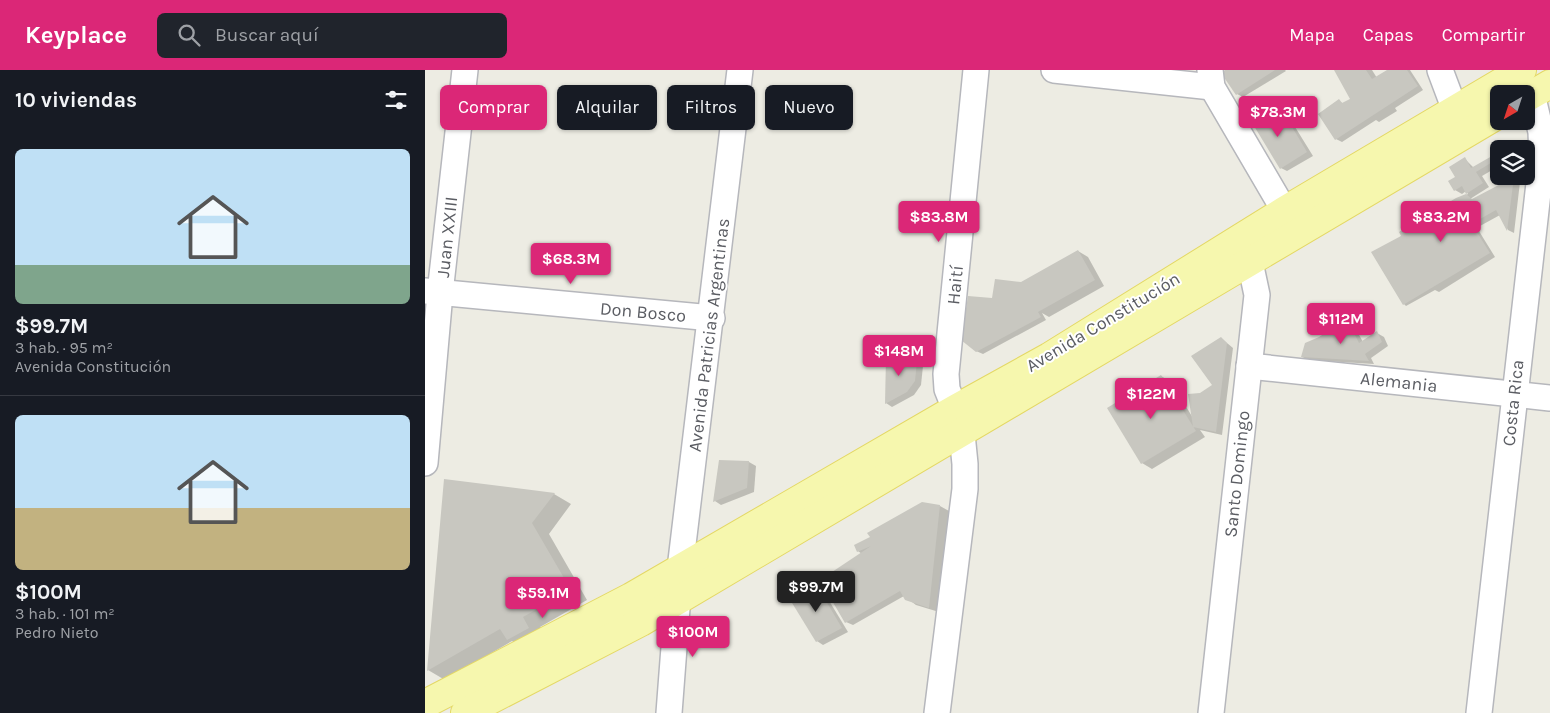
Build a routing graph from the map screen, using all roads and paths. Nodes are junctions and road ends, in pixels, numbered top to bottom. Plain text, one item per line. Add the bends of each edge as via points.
1 (465, 70) edge
2 (741, 70) edge
3 (976, 70) edge
4 (1055, 70) edge
5 (1440, 70) edge
6 (1211, 79) edge
7 (1535, 98) edge
8 (1490, 99) edge
9 (1455, 110) junction
10 (1490, 119) edge
11 (1291, 222) junction
12 (1245, 250) junction
13 (433, 292) edge
14 (712, 318) junction
15 (1249, 366) junction
16 (1514, 394) junction
17 (1550, 398) edge
18 (958, 421) junction
19 (425, 464) edge
20 (680, 569) junction
21 (677, 601) junction
22 (425, 704) edge
23 (465, 713) edge
24 (669, 713) edge
25 (937, 713) edge
26 (1211, 713) edge
27 (1479, 713) edge

1 - 13 street, Juan XXIII
2 - 14 street, Avenida Patricias Argentinas
3 - 18 street, Haití via 946,374 947,389
4 - 6 street
5 - 9 street
6 - 11 street
7 - 16 street, Costa Rica via 1541,132 1541,157
8 - 9 main road, Avenida Constitución
9 - 11 main road, Avenida Constitución
10 - 11 main road, Avenida Constitución
11 - 12 main road, Avenida Constitución
12 - 15 street, Santo Domingo via 1257,295
12 - 18 main road, Avenida Constitución
13 - 14 street, Don Bosco
13 - 19 street, Juan XXIII
14 - 20 street, Avenida Patricias Argentinas
15 - 16 street, Alemania
15 - 26 street, Santo Domingo
16 - 17 street, Alemania
16 - 27 street, Costa Rica
18 - 20 main road, Avenida Constitución
18 - 21 main road, Avenida Constitución
18 - 25 street, Haití via 965,489
20 - 21 street, Avenida Patricias Argentinas
20 - 22 main road, Avenida Constitución
21 - 23 main road, Avenida Constitución
21 - 24 street, Avenida Patricias Argentinas

